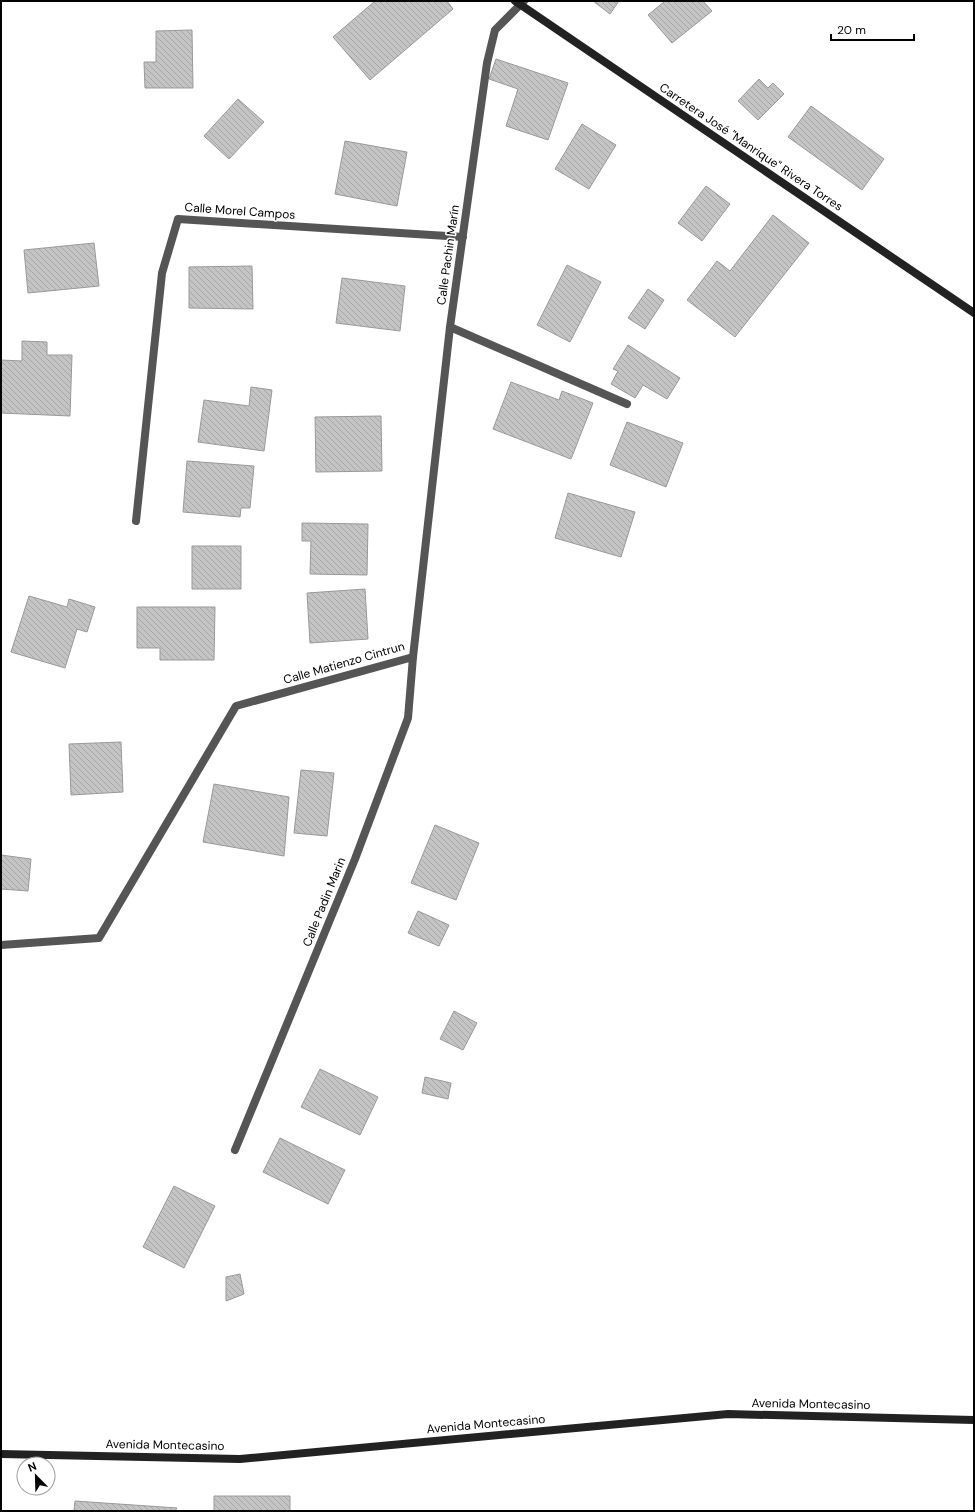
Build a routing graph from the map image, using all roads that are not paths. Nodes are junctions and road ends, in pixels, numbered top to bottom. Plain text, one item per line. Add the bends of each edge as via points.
1 (520, 2) edge
2 (463, 237) junction
3 (974, 313) edge
4 (450, 327) junction
5 (627, 404) dead end
6 (136, 521) dead end
7 (413, 657) junction
8 (1, 945) edge
9 (235, 1150) dead end
10 (974, 1420) edge
11 (1, 1454) edge

1 - 2 street, Calle Pachin Marín via 495,30 487,63
1 - 3 street, Carretera José "Manrique" Rivera Torres
2 - 4 street, Calle Pachin Marín
2 - 6 street, Calle Morel Campos via 178,218 162,273
4 - 5 street
4 - 7 street, Calle Matienzo Cintrun
7 - 8 street, Calle Matienzo Cintrun via 236,706 98,938
7 - 9 street, Calle Padin Marin via 408,718 355,859
10 - 11 street, Avenida Montecasino via 728,1414 240,1459

